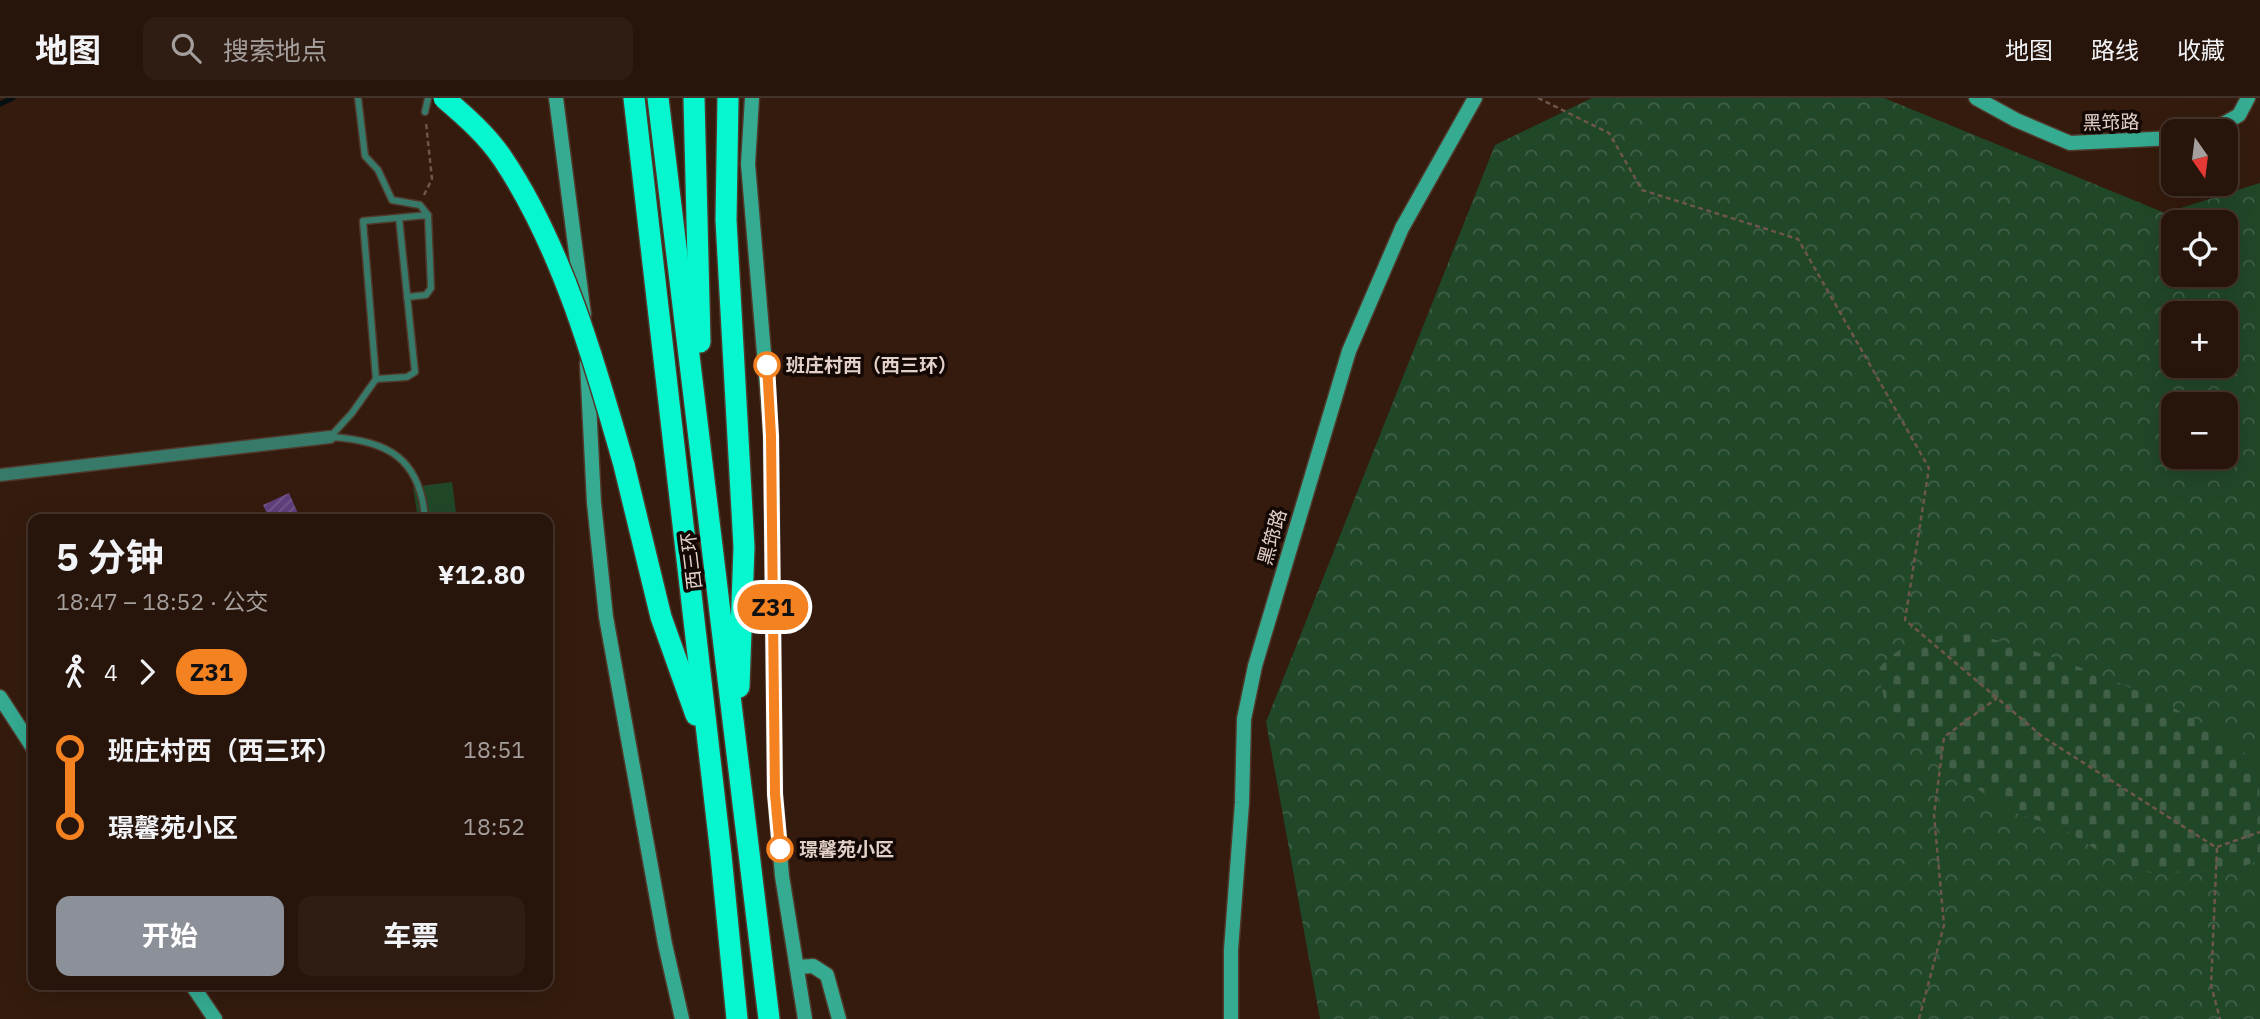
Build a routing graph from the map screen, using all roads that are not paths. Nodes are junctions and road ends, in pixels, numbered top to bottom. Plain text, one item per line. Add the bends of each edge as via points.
1 (358, 98) edge
2 (428, 98) edge
3 (444, 98) edge
4 (556, 98) edge
5 (634, 98) edge
6 (658, 98) edge
7 (694, 98) edge
8 (728, 98) edge
9 (752, 98) edge
10 (1475, 98) edge
11 (1976, 98) edge
12 (2248, 98) edge
13 (425, 112) road end
14 (2232, 119) edge
15 (2161, 139) edge
16 (428, 215) junction
17 (399, 218) junction
18 (407, 297) junction
19 (376, 379) junction
20 (330, 437) junction
21 (701, 449) junction
22 (0, 475) edge
23 (425, 514) edge
24 (0, 697) edge
25 (28, 740) edge
26 (737, 751) junction
27 (709, 753) junction
28 (798, 967) junction
29 (195, 990) edge
30 (215, 1019) edge
31 (682, 1019) edge
32 (737, 1019) edge
33 (769, 1019) edge
34 (805, 1019) edge
35 (839, 1019) edge
36 (1231, 1019) edge

1 - 16 lane via 365,156 378,170 392,200 419,205
2 - 13 lane
3 - 27 highway, bridge via 475,124 502,157 527,198 567,293 604,396 661,617
4 - 31 main road via 583,303 604,603
5 - 27 highway, 西三环
6 - 21 highway, 西三环
7 - 21 highway
8 - 26 highway via 728,272 744,547
9 - 28 main road via 748,164 771,436 775,794 782,876
10 - 36 main road, 黑筇路 via 1402,228 1349,351 1255,666 1244,719
11 - 15 main road, 黑筇路 via 2070,143
12 - 14 main road
16 - 17 lane
16 - 18 lane via 431,288 426,295
17 - 18 lane
17 - 19 lane via 363,221
18 - 19 lane via 415,372 407,377
19 - 20 lane
20 - 22 street
20 - 23 lane via 363,439 392,450 414,474
21 - 26 highway, 西三环
24 - 25 main road
26 - 33 highway, 西三环
27 - 32 highway, 西三环
28 - 34 main road
28 - 35 main road via 813,966 827,975
29 - 30 main road

